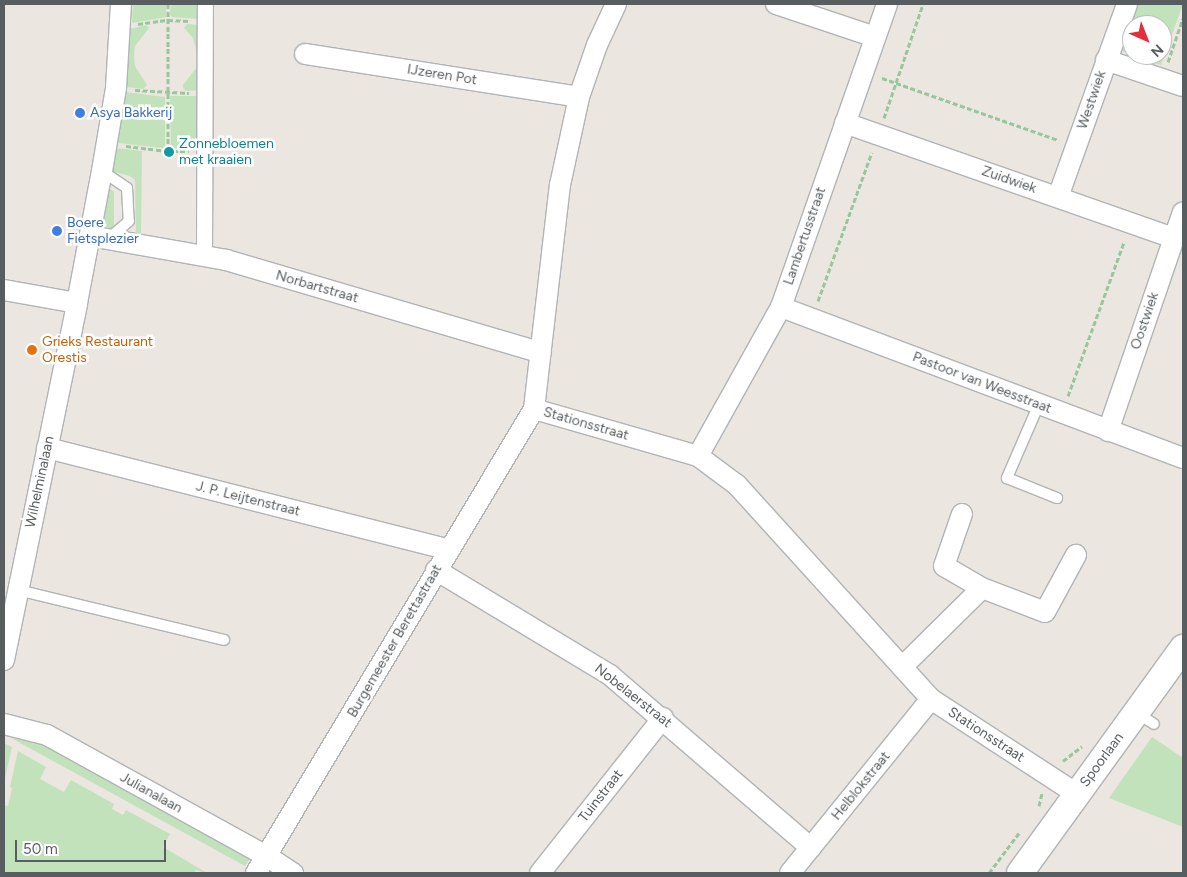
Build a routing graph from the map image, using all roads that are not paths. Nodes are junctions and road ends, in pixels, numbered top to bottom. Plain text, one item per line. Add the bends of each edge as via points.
1 (121, 4) edge
2 (205, 4) edge
3 (616, 4) edge
4 (776, 4) edge
5 (887, 4) edge
6 (1126, 4) edge
7 (875, 38) junction
8 (305, 54) dead end
9 (1106, 60) junction
10 (1183, 86) edge
11 (579, 97) junction
12 (845, 123) junction
13 (102, 171) junction
14 (1058, 197) junction
15 (1183, 212) edge
16 (99, 237) junction
17 (1174, 238) junction
18 (204, 256) junction
19 (4, 290) edge
20 (77, 303) junction
21 (780, 306) junction
22 (541, 353) junction
23 (1039, 404) junction
24 (534, 409) junction
25 (1108, 430) junction
26 (47, 448) junction
27 (698, 456) junction
28 (1183, 458) edge
29 (1057, 498) dead end
30 (962, 514) dead end
31 (448, 550) junction
32 (1076, 555) dead end
33 (436, 570) junction
34 (982, 588) junction
35 (18, 590) junction
36 (224, 640) dead end
37 (1183, 648) edge
38 (4, 660) edge
39 (902, 667) junction
40 (931, 699) junction
41 (663, 718) junction
42 (4, 724) edge
43 (1077, 794) junction
44 (811, 848) junction
45 (262, 865) edge
46 (293, 873) edge
47 (540, 873) edge
48 (790, 873) edge
49 (1020, 873) edge

1 - 13 street, Wilhelminalaan via 116,88
2 - 18 street
3 - 11 street, Stationsstraat
4 - 7 street
5 - 7 street, Lambertusstraat
6 - 9 street, Westwiek
7 - 12 street, Lambertusstraat
8 - 11 street, IJzeren Pot
9 - 10 street
9 - 14 street, Westwiek
11 - 22 street, Stationsstraat via 560,185
12 - 14 street, Zuidwiek
12 - 21 street, Lambertusstraat
13 - 16 street, Wilhelminalaan
13 - 16 lane via 127,188 129,221
14 - 17 street, Zuidwiek
15 - 17 street, Oostwiek
16 - 18 street, Norbartstraat
16 - 20 street, Wilhelminalaan
17 - 25 street, Oostwiek
18 - 22 street, Norbartstraat
19 - 20 street
20 - 26 street, Wilhelminalaan
21 - 23 street, Pastoor van Weesstraat
21 - 27 street, Lambertusstraat
22 - 24 street, Stationsstraat
23 - 25 street, Pastoor van Weesstraat
23 - 29 lane via 1007,478
24 - 27 street, Stationsstraat
24 - 31 street, Burgemeester Berettastraat
25 - 28 street, Pastoor van Weesstraat
26 - 31 street, J. P. Leijtenstraat
26 - 35 street, Wilhelminalaan
27 - 39 street, Stationsstraat via 737,485
30 - 34 street via 944,566
31 - 33 street, Burgemeester Berettastraat
32 - 34 street via 1046,612
33 - 41 street, Nobelaerstraat via 610,675
33 - 45 street, Burgemeester Berettastraat
34 - 39 street
35 - 36 lane
35 - 38 street, Wilhelminalaan
37 - 43 street, Spoorlaan via 1145,718
39 - 40 street, Stationsstraat
40 - 43 street, Stationsstraat
40 - 44 street, Helblokstraat
41 - 44 street, Nobelaerstraat
41 - 47 street, Tuinstraat
42 - 45 street, Julianalaan via 47,735
43 - 49 street, Spoorlaan
44 - 48 street, Helblokstraat
45 - 46 street, Julianalaan

